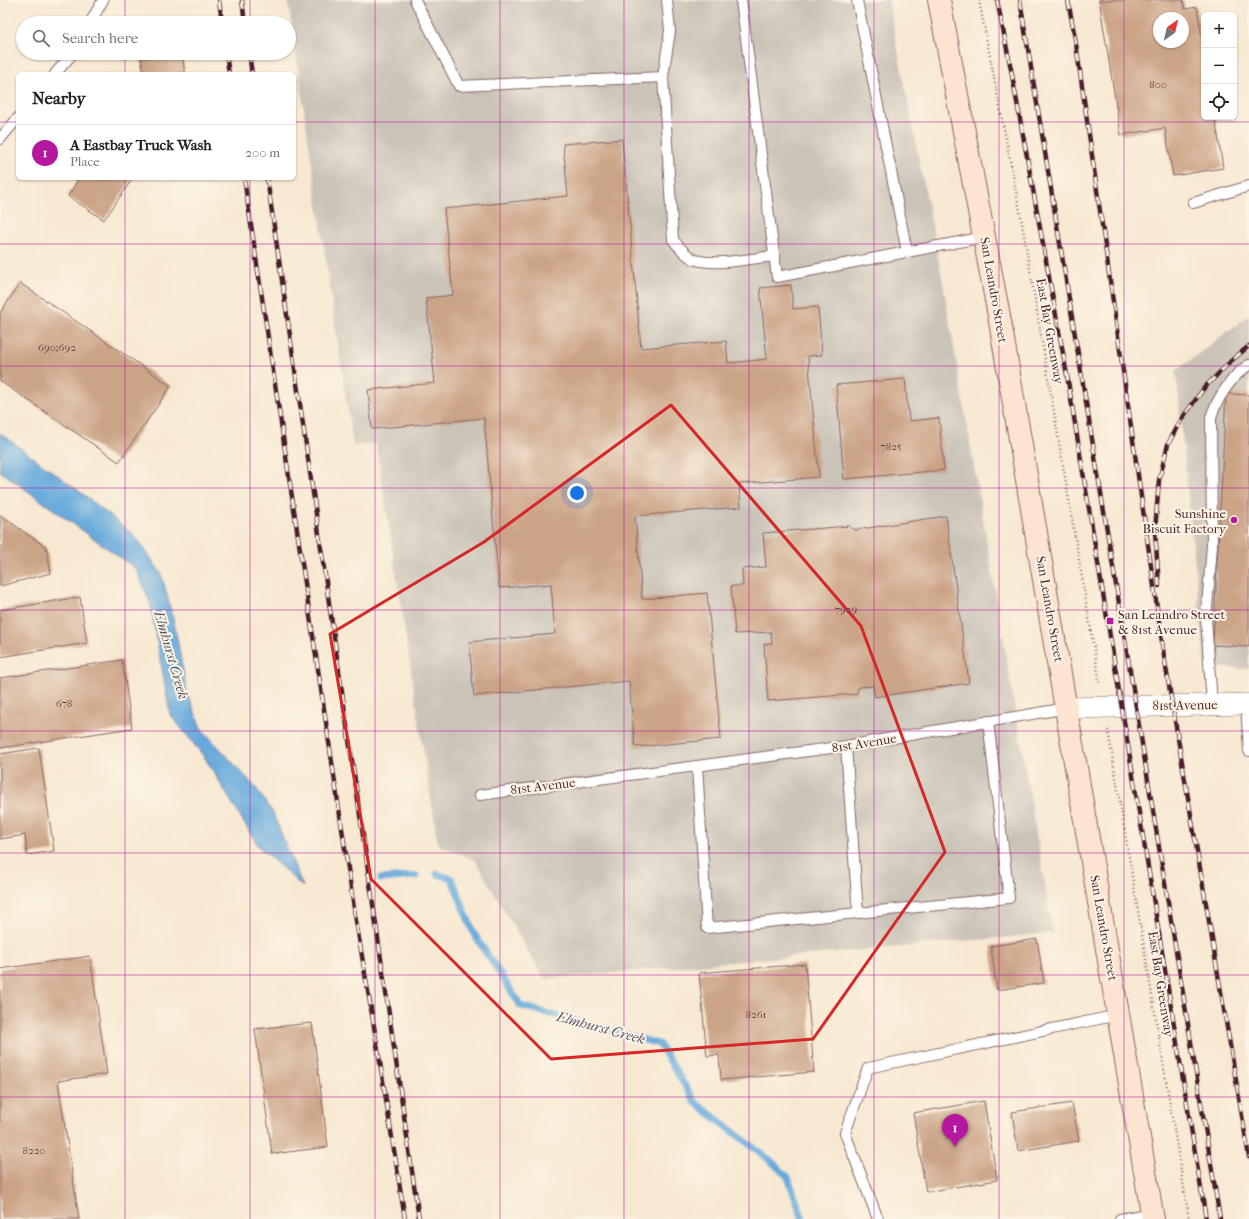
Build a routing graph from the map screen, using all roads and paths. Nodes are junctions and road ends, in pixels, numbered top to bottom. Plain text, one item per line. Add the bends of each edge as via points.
1 (103, 0) edge
2 (415, 0) edge
3 (667, 0) edge
4 (741, 0) edge
5 (857, 0) edge
6 (939, 0) edge
7 (979, 0) edge
8 (94, 16) edge
9 (67, 60) edge
10 (57, 72) edge
11 (663, 77) junction
12 (16, 120) edge
13 (0, 139) edge
14 (1249, 186) edge
15 (1193, 203) dead end
16 (985, 237) junction
17 (907, 252) junction
18 (775, 256) junction
19 (1249, 365) edge
20 (1097, 666) dead end
21 (1212, 704) junction
22 (1248, 704) edge
23 (1067, 708) junction
24 (988, 721) junction
25 (846, 746) junction
26 (1249, 751) edge
27 (1112, 752) dead end
28 (697, 766) junction
29 (480, 795) dead end
30 (858, 913) junction
31 (1118, 1015) junction
32 (1152, 1216) edge
33 (878, 1219) edge
34 (1120, 1219) edge
35 (1189, 1219) edge

1 - 8 lane
2 - 11 lane via 459,86
3 - 11 lane via 670,31
4 - 18 lane
5 - 17 lane
6 - 16 main road, San Leandro Street
7 - 20 path, East Bay Greenway via 1021,217
9 - 10 lane
11 - 18 lane via 673,240 696,260 714,263
12 - 13 lane
14 - 15 lane
16 - 17 lane
16 - 23 main road, San Leandro Street
17 - 18 lane via 777,277
19 - 21 lane via 1224,389 1211,417 1212,546 1206,619
21 - 22 street, 81st Avenue
21 - 23 street, 81st Avenue
22 - 26 lane
23 - 24 lane, 81st Avenue
23 - 31 main road, San Leandro Street
24 - 25 lane, 81st Avenue
24 - 30 lane via 1009,898
25 - 28 lane, 81st Avenue
25 - 30 lane
27 - 35 path, East Bay Greenway
28 - 29 lane, 81st Avenue
28 - 30 lane via 707,928
31 - 32 main road, San Leandro Street
31 - 33 lane via 868,1068 845,1134
32 - 34 lane

